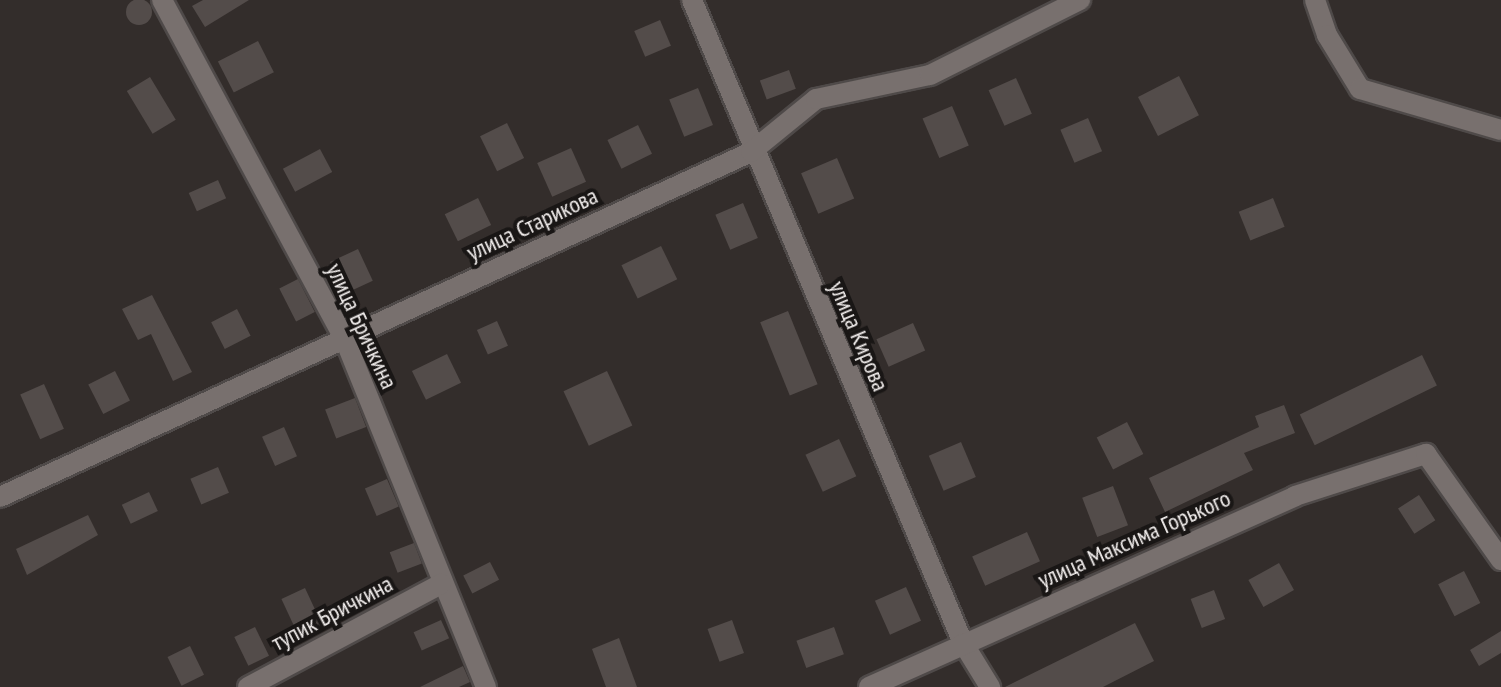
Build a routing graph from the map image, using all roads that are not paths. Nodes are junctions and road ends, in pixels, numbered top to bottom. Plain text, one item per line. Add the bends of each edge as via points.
1 (162, 0) edge
2 (692, 0) edge
3 (1080, 0) edge
4 (1315, 0) edge
5 (1501, 130) edge
6 (751, 152) junction
7 (345, 340) junction
8 (0, 497) edge
9 (1501, 560) edge
10 (441, 584) junction
11 (963, 643) junction
12 (248, 687) edge
13 (486, 687) edge
14 (869, 687) edge
15 (990, 687) edge

1 - 7 street, улица Бричкина
2 - 6 street, улица Кирова
3 - 6 street, улица Старикова via 930,75 816,99
4 - 5 street via 1327,35 1360,89
6 - 7 street, улица Старикова
6 - 11 street, улица Кирова
7 - 8 street, улица Старикова
7 - 10 street, улица Бричкина
9 - 11 street, улица Максима Горького via 1426,454 1295,496
10 - 12 street, тупик Бричкина
10 - 13 street, улица Бричкина
11 - 14 street, улица Максима Горького
11 - 15 street, улица Кирова

